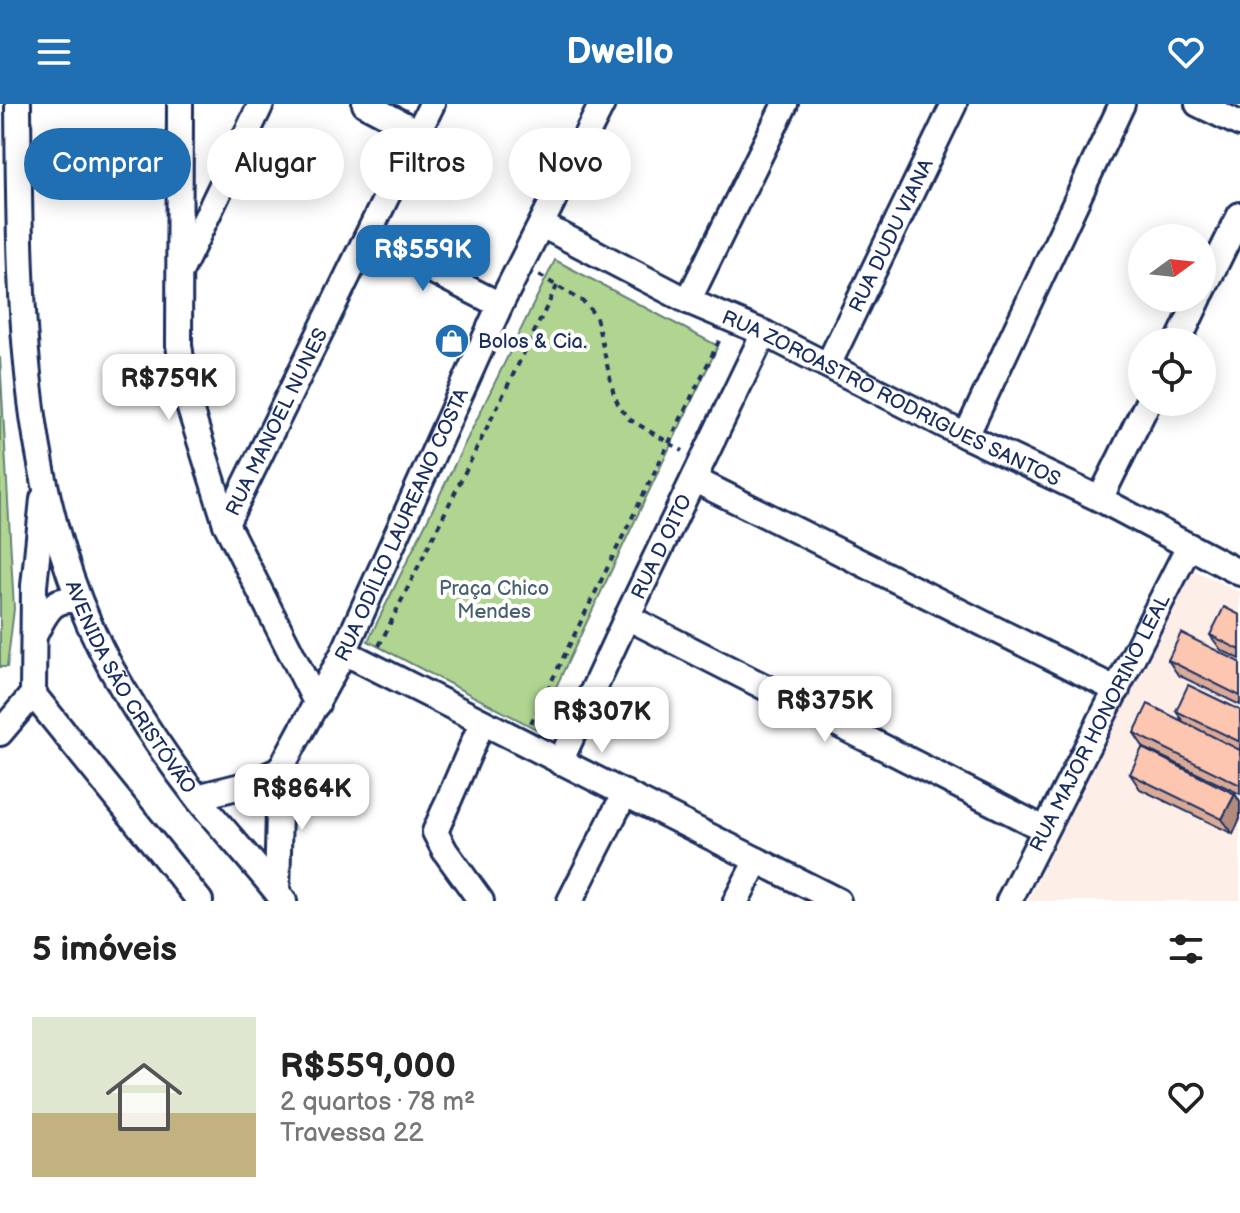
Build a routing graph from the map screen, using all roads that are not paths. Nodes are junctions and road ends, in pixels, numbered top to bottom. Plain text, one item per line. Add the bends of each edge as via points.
1 (18, 104) edge
2 (180, 104) edge
3 (261, 104) edge
4 (365, 104) edge
5 (432, 104) edge
6 (602, 104) edge
7 (785, 104) edge
8 (954, 104) edge
9 (1122, 104) edge
10 (1198, 104) edge
11 (1240, 124) edge
12 (410, 128) edge
13 (420, 128) edge
14 (386, 200) edge
15 (1240, 215) edge
16 (542, 225) junction
17 (368, 238) junction
18 (1216, 264) edge
19 (180, 272) junction
20 (688, 301) junction
21 (500, 305) junction
22 (764, 333) junction
23 (828, 365) junction
24 (1141, 416) edge
25 (966, 436) junction
26 (699, 471) junction
27 (44, 489) junction
28 (1100, 499) junction
29 (226, 524) junction
30 (1189, 546) junction
31 (1240, 573) edge
32 (78, 601) junction
33 (627, 617) junction
34 (33, 637) junction
35 (344, 652) junction
36 (1117, 690) junction
37 (33, 694) junction
38 (317, 704) junction
39 (482, 723) junction
40 (0, 733) edge
41 (560, 762) junction
42 (280, 770) junction
43 (625, 793) junction
44 (197, 797) junction
45 (1044, 829) junction
46 (757, 860) junction
47 (281, 897) edge
48 (200, 901) edge
49 (481, 901) edge
50 (570, 901) edge
51 (736, 901) edge
52 (838, 901) edge
53 (1009, 901) edge

1 - 27 street via 20,284
2 - 19 street
3 - 19 street
4 - 12 street
5 - 13 street, RUA MANOEL NUNES
6 - 16 street, RUA ODÍLIO LAUREANO COSTA
7 - 20 street
8 - 23 street, RUA DUDU VIANA
9 - 25 street
10 - 11 street
14 - 17 street, RUA MANOEL NUNES
15 - 18 street
16 - 20 street, RUA ZOROASTRO RODRIGUES SANTOS
16 - 21 street, RUA ODÍLIO LAUREANO COSTA
17 - 21 street
17 - 29 street, RUA MANOEL NUNES
19 - 29 street via 182,378
20 - 22 street, RUA ZOROASTRO RODRIGUES SANTOS
21 - 35 street, RUA ODÍLIO LAUREANO COSTA
22 - 23 street, RUA ZOROASTRO RODRIGUES SANTOS
22 - 26 street, RUA D OITO
23 - 25 street, RUA ZOROASTRO RODRIGUES SANTOS
24 - 28 street
25 - 28 street, RUA ZOROASTRO RODRIGUES SANTOS
26 - 33 street, RUA D OITO
26 - 36 street
27 - 32 street, AVENIDA SÃO CRISTÓVÃO
27 - 34 street
28 - 30 street, RUA ZOROASTRO RODRIGUES SANTOS
29 - 38 street
30 - 31 street, RUA ZOROASTRO RODRIGUES SANTOS
30 - 36 street, RUA MAJOR HONORINO LEAL
32 - 34 street via 56,602
32 - 44 street, AVENIDA SÃO CRISTÓVÃO via 121,687
33 - 41 street, RUA D OITO
33 - 45 street
34 - 37 street
35 - 38 street, RUA ODÍLIO LAUREANO COSTA
35 - 39 street
36 - 45 street, RUA MAJOR HONORINO LEAL
37 - 40 street
37 - 48 street
38 - 42 street, RUA ODÍLIO LAUREANO COSTA
39 - 41 street
39 - 49 street via 435,832
41 - 43 street
42 - 44 street
42 - 47 street
43 - 46 street
43 - 50 street
44 - 47 street, AVENIDA SÃO CRISTÓVÃO
45 - 53 street, RUA MAJOR HONORINO LEAL
46 - 51 street
46 - 52 street

